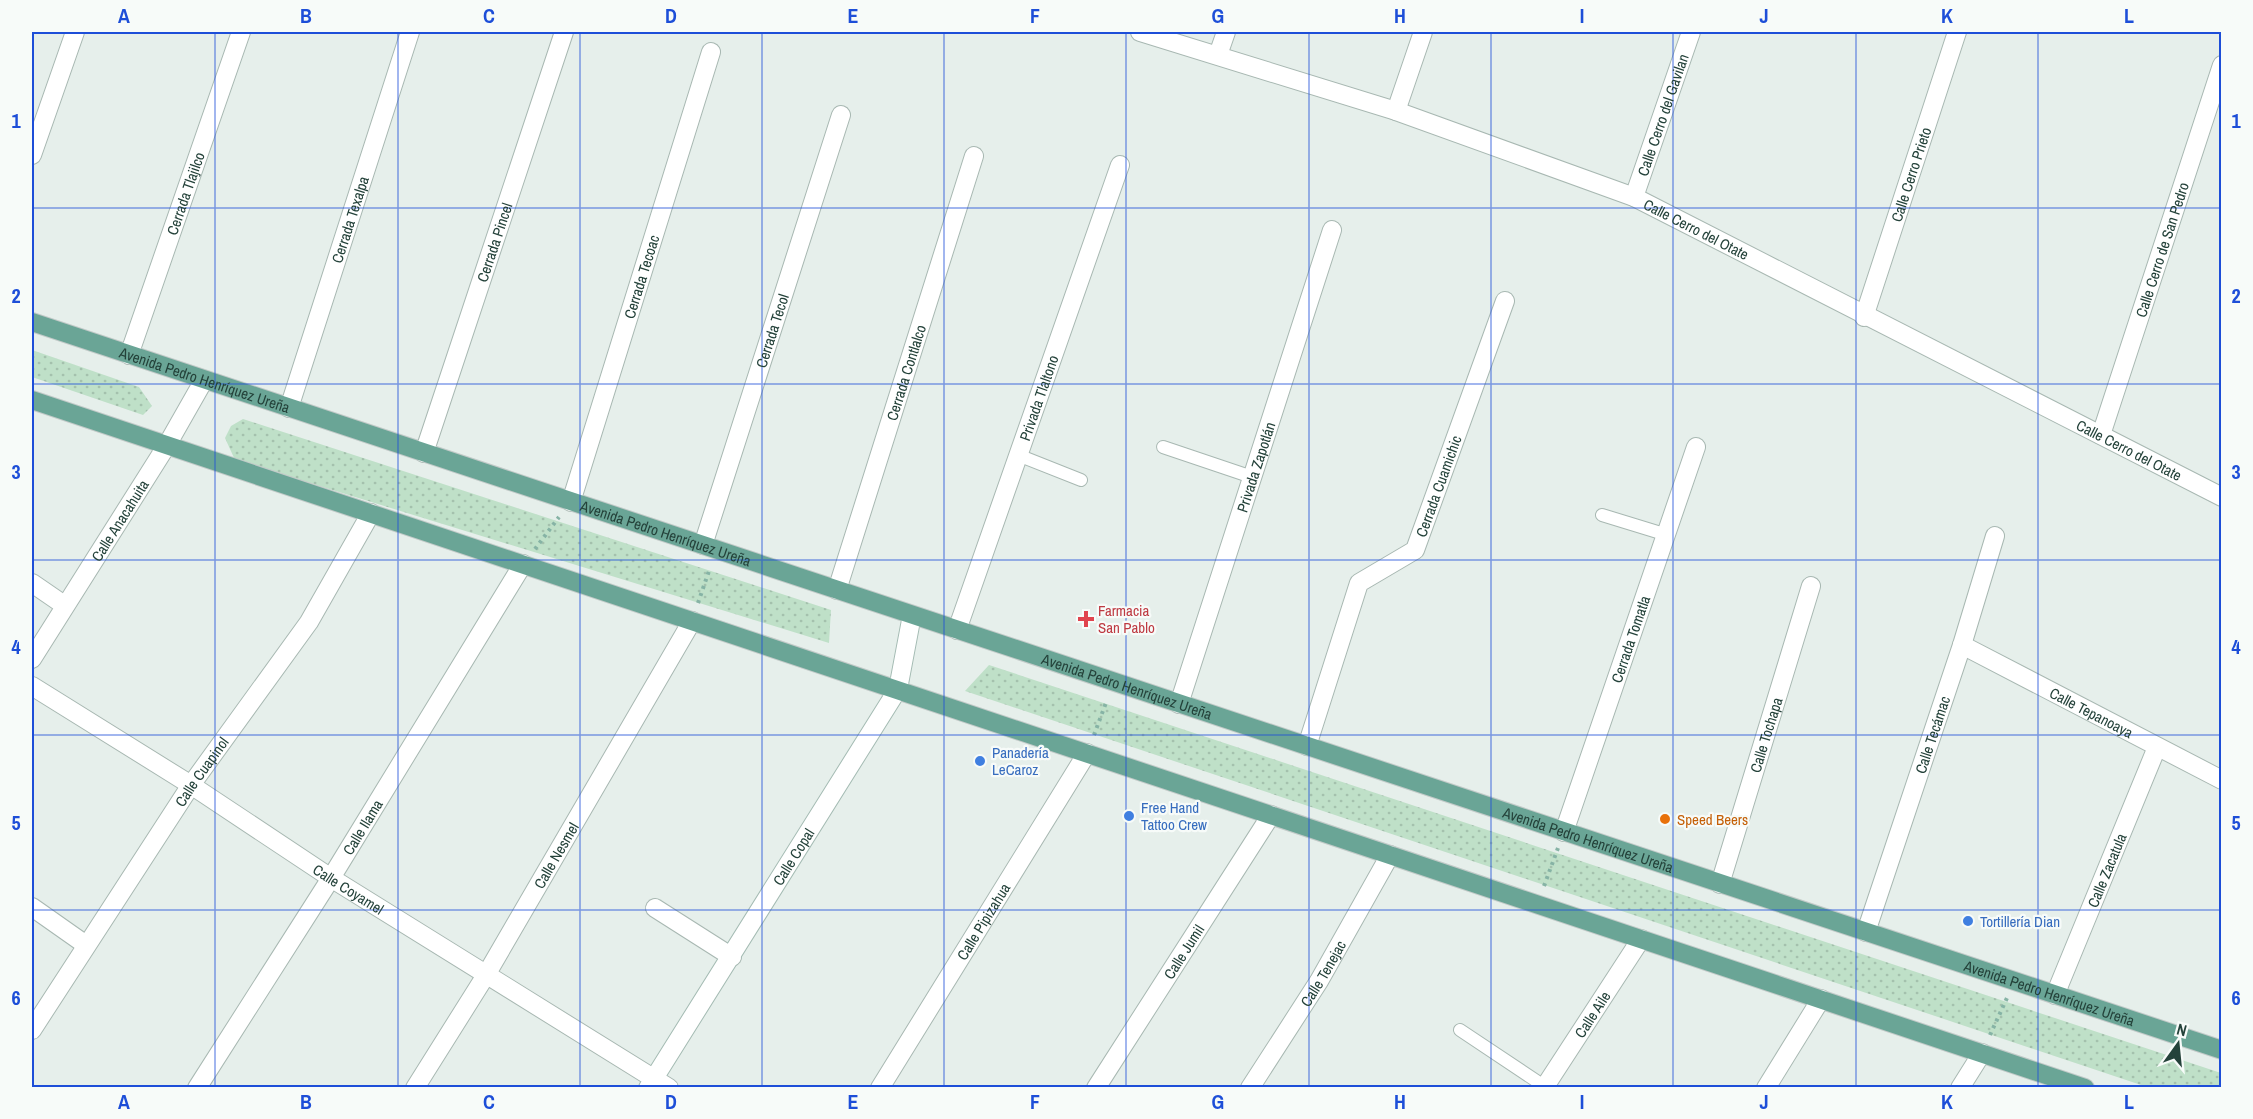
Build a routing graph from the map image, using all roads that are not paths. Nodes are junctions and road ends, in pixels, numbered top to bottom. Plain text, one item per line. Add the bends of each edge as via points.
1 (75, 32) edge
2 (241, 32) edge
3 (410, 32) edge
4 (564, 32) edge
5 (1140, 32) edge
6 (1226, 32) edge
7 (1423, 32) edge
8 (1691, 32) edge
9 (1957, 32) edge
10 (711, 52) dead end
11 (1218, 55) junction
12 (2222, 65) edge
13 (1396, 111) junction
14 (842, 115) dead end
15 (32, 155) edge
16 (974, 156) dead end
17 (1120, 165) dead end
18 (1634, 197) junction
19 (1332, 230) dead end
20 (1505, 301) dead end
21 (1864, 317) junction
22 (32, 322) edge
23 (129, 355) junction
24 (204, 380) junction
25 (33, 404) edge
26 (289, 408) junction
27 (2101, 435) junction
28 (168, 445) junction
29 (1163, 447) dead end
30 (1696, 447) dead end
31 (424, 453) junction
32 (1018, 455) junction
33 (1252, 477) junction
34 (1081, 480) dead end
35 (2222, 497) edge
36 (571, 502) junction
37 (372, 513) junction
38 (1602, 515) dead end
39 (1664, 534) junction
40 (1995, 536) dead end
41 (710, 548) junction
42 (523, 564) junction
43 (32, 583) edge
44 (1811, 586) dead end
45 (837, 590) junction
46 (64, 605) junction
47 (912, 615) junction
48 (692, 621) junction
49 (957, 630) junction
50 (1962, 645) junction
51 (32, 659) edge
52 (32, 686) edge
53 (898, 690) junction
54 (1179, 704) junction
55 (1307, 746) junction
56 (2157, 747) junction
57 (1087, 753) junction
58 (2222, 780) edge
59 (191, 785) junction
60 (1271, 815) junction
61 (1564, 832) junction
62 (1390, 855) junction
63 (331, 878) junction
64 (1720, 884) junction
65 (32, 908) edge
66 (655, 908) dead end
67 (1866, 932) junction
68 (1641, 939) junction
69 (86, 945) junction
70 (732, 957) junction
71 (486, 975) junction
72 (2055, 995) junction
73 (1821, 999) junction
74 (32, 1030) edge
75 (1460, 1030) dead end
76 (2222, 1050) edge
77 (1982, 1053) junction
78 (657, 1084) edge
79 (1544, 1087) edge
80 (197, 1088) edge
81 (415, 1088) edge
82 (880, 1088) edge
83 (1096, 1088) edge
84 (1250, 1088) edge
85 (1766, 1088) edge
86 (1960, 1088) edge
87 (2085, 1088) edge

1 - 15 street
2 - 23 street, Cerrada Tlajilco
3 - 26 street, Cerrada Texalpa
4 - 31 street, Cerrada Pincel
5 - 11 street, Calle Cerro del Otate
6 - 11 street
7 - 13 street
8 - 18 street, Calle Cerro del Gavilan
9 - 21 street, Calle Cerro Prieto
10 - 36 street, Cerrada Tecoac
11 - 13 street, Calle Cerro del Otate
12 - 27 street, Calle Cerro de San Pedro
13 - 18 street, Calle Cerro del Otate
14 - 41 street, Cerrada Tecol
16 - 45 street, Cerrada Contlalco
17 - 32 street, Privada Tlaltono
18 - 21 street, Calle Cerro del Otate
19 - 33 street, Privada Zapotlán
20 - 55 street, Cerrada Cuamichic via 1415,550 1359,583
21 - 27 street, Calle Cerro del Otate
22 - 23 main road, Avenida Pedro Henríquez Ureña
23 - 24 main road, Avenida Pedro Henríquez Ureña
24 - 26 main road, Avenida Pedro Henríquez Ureña
24 - 28 street, Calle Anacahuita
25 - 28 main road
26 - 31 main road, Avenida Pedro Henríquez Ureña
27 - 35 street, Calle Cerro del Otate
28 - 37 main road
28 - 46 street, Calle Anacahuita
29 - 33 lane
30 - 39 street, Cerrada Tomatla
31 - 36 main road, Avenida Pedro Henríquez Ureña
32 - 34 lane
32 - 49 street, Privada Tlaltono
33 - 54 street, Privada Zapotlán
36 - 41 main road, Avenida Pedro Henríquez Ureña
37 - 42 main road
37 - 59 street, Calle Cuapinol via 309,622
38 - 39 lane
39 - 61 street, Cerrada Tomatla
40 - 50 street, Calle Tecámac
41 - 45 main road, Avenida Pedro Henríquez Ureña
42 - 48 main road
42 - 63 street, Calle Ilama
43 - 46 street
44 - 64 street, Calle Tochapa
45 - 47 main road, Avenida Pedro Henríquez Ureña
46 - 51 street, Calle Anacahuita
47 - 49 main road, Avenida Pedro Henríquez Ureña
47 - 53 street, Calle Copal
48 - 53 main road
48 - 71 street, Calle Nesmel
49 - 54 main road, Avenida Pedro Henríquez Ureña
50 - 56 street, Calle Tepanoaya
50 - 67 street, Calle Tecámac
52 - 59 street, Calle Coyamel
53 - 57 main road
53 - 70 street, Calle Copal
54 - 55 main road, Avenida Pedro Henríquez Ureña
55 - 61 main road, Avenida Pedro Henríquez Ureña
56 - 58 street, Calle Tepanoaya
56 - 72 street, Calle Zacatula
57 - 60 main road
57 - 82 street, Calle Pipizahua
59 - 63 street, Calle Coyamel
59 - 69 street, Calle Cuapinol
60 - 62 main road
60 - 83 street, Calle Jumil
61 - 64 main road, Avenida Pedro Henríquez Ureña
62 - 68 main road
62 - 84 street, Calle Tenejac via 1319,981
63 - 71 street, Calle Coyamel
63 - 80 street, Calle Ilama
64 - 67 main road, Avenida Pedro Henríquez Ureña
65 - 69 street
66 - 70 street
67 - 72 main road, Avenida Pedro Henríquez Ureña
68 - 73 main road
68 - 79 street, Calle Aile
69 - 74 street, Calle Cuapinol
70 - 78 street, Calle Copal
71 - 78 street, Calle Coyamel
71 - 81 street, Calle Nesmel
72 - 76 main road, Avenida Pedro Henríquez Ureña
73 - 77 main road
73 - 85 street
75 - 79 lane
77 - 86 street
77 - 87 main road

